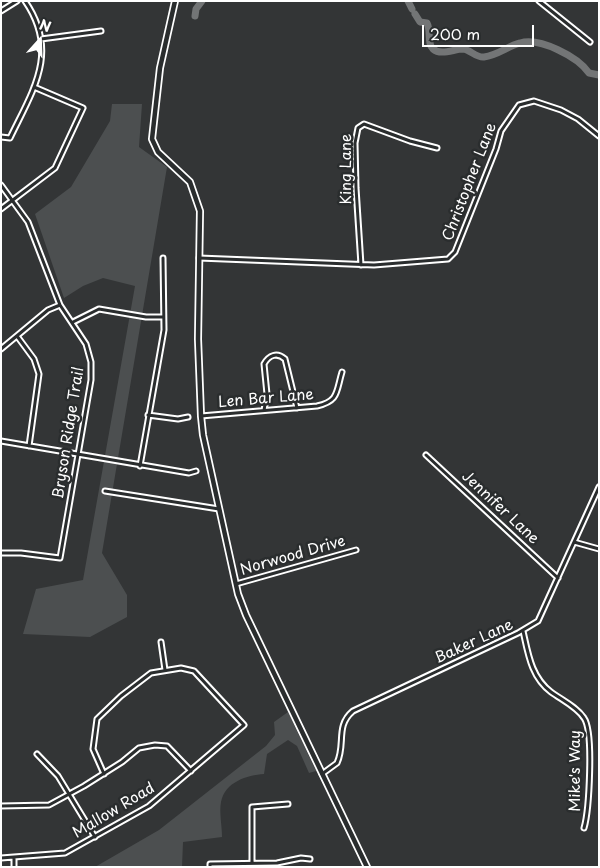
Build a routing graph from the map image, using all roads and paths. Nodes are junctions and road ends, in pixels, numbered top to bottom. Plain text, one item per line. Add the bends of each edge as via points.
1 (16, 1) edge
2 (25, 1) edge
3 (175, 1) edge
4 (539, 1) edge
5 (1, 11) edge
6 (101, 31) dead end
7 (41, 39) junction
8 (590, 42) dead end
9 (34, 87) junction
10 (599, 136) edge
11 (1, 137) edge
12 (437, 148) dead end
13 (1, 185) edge
14 (13, 199) junction
15 (1, 209) edge
16 (162, 258) dead end
17 (198, 258) junction
18 (361, 265) junction
19 (60, 304) junction
20 (163, 317) junction
21 (73, 322) junction
22 (17, 336) junction
23 (1, 349) edge
24 (342, 372) dead end
25 (297, 408) junction
26 (264, 410) junction
27 (148, 415) junction
28 (201, 416) junction
29 (188, 417) dead end
30 (1, 441) edge
31 (29, 446) junction
32 (78, 455) junction
33 (426, 455) dead end
34 (140, 466) junction
35 (196, 471) dead end
36 (599, 487) edge
37 (105, 492) dead end
38 (219, 509) junction
39 (574, 542) junction
40 (599, 549) edge
41 (356, 550) dead end
42 (1, 553) edge
43 (558, 578) junction
44 (236, 584) junction
45 (523, 631) junction
46 (160, 642) dead end
47 (164, 670) junction
48 (37, 754) dead end
49 (191, 771) junction
50 (104, 774) junction
51 (322, 774) junction
52 (69, 795) junction
53 (288, 804) dead end
54 (1, 806) edge
55 (584, 828) dead end
56 (95, 836) junction
57 (1, 858) edge
58 (14, 858) junction
59 (310, 859) dead end
60 (252, 863) junction
61 (14, 867) edge
62 (210, 867) edge
63 (367, 867) edge

1 - 5 street
2 - 7 street via 35,16
3 - 17 street via 160,68 152,139 158,152 185,175 194,190 201,218
4 - 8 street
6 - 7 street
7 - 9 street via 41,68
9 - 11 street via 10,138
9 - 14 street via 83,108 55,168
10 - 18 street, Christopher Lane via 561,110 539,102 524,103 501,131 454,255 446,259
12 - 18 street, King Lane via 364,124 358,128 355,143
13 - 14 street, Bryson Ridge Trail
14 - 15 street
14 - 19 street, Bryson Ridge Trail via 28,222
16 - 20 street
17 - 18 street, Christopher Lane
17 - 28 street
19 - 21 street, Bryson Ridge Trail
19 - 22 street
20 - 21 street via 99,309
20 - 27 street via 164,330
21 - 32 street, Bryson Ridge Trail via 86,344 91,362
22 - 23 street
22 - 31 street via 34,359 39,374
24 - 25 street, Len Bar Lane via 330,403
25 - 26 street, Len Bar Lane
25 - 26 street via 285,360 275,355 264,364 267,394
26 - 28 street, Len Bar Lane
27 - 29 street
27 - 34 street
28 - 38 street
30 - 31 street
31 - 32 street
32 - 34 street
32 - 42 street, Bryson Ridge Trail via 60,558
33 - 43 street, Jennifer Lane
34 - 35 street via 189,473
36 - 39 street, Baker Lane
37 - 38 street
38 - 44 street
39 - 40 street
39 - 43 street, Baker Lane
41 - 44 street, Norwood Drive
43 - 45 street, Baker Lane via 541,618
44 - 51 street via 246,615
45 - 51 street, Baker Lane via 354,711 341,728 337,763
45 - 55 street, Mike's Way via 532,667 540,681 582,715 589,730
46 - 47 street
47 - 49 street, Mallow Road via 181,668 194,671 244,725
47 - 50 street via 142,678 97,719 92,749
48 - 52 street via 58,776
49 - 50 street via 173,750 155,745 139,748
49 - 56 street, Mallow Road via 149,806
50 - 52 street
51 - 63 street
52 - 54 street via 44,806
52 - 56 street
53 - 60 street via 252,807
56 - 58 street, Mallow Road via 65,853
57 - 58 street, Mallow Road
58 - 61 street
59 - 60 street
60 - 62 street via 210,864

